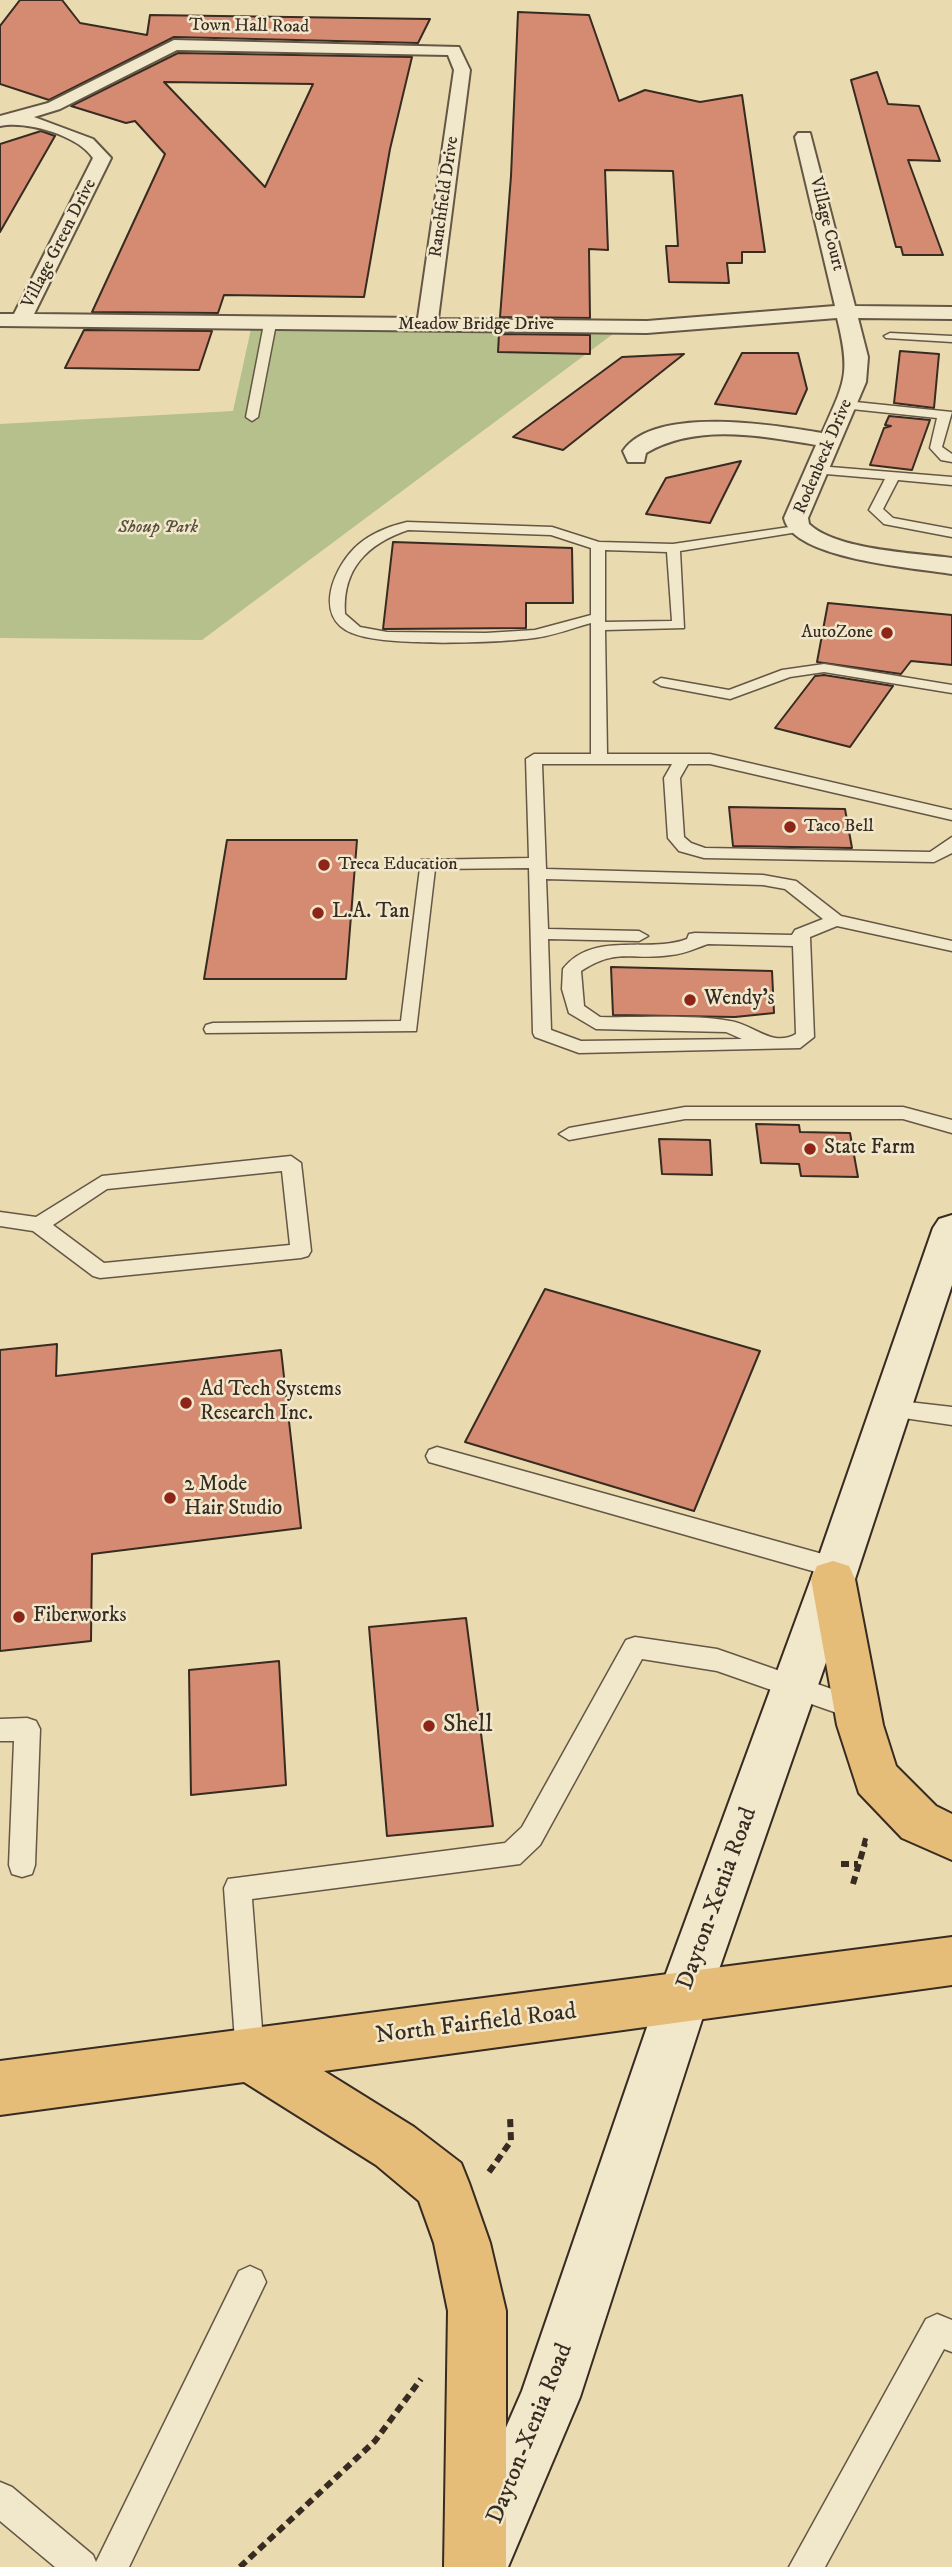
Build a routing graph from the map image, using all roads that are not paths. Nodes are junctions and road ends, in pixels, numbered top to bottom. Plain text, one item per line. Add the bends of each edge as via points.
1 (461, 67) joint
2 (5, 116) edge
3 (804, 137) dead end
4 (848, 311) junction
5 (952, 313) edge
6 (0, 320) edge
7 (21, 320) junction
8 (270, 324) junction
9 (427, 326) junction
10 (890, 336) dead end
11 (952, 339) edge
12 (846, 405) junction
13 (948, 415) edge
14 (252, 417) dead end
15 (831, 441) junction
16 (636, 457) dead end
17 (952, 458) edge
18 (818, 470) junction
19 (894, 475) junction
20 (952, 481) edge
21 (798, 528) junction
22 (952, 533) edge
23 (598, 547) junction
24 (673, 548) junction
25 (952, 566) edge
26 (598, 622) junction
27 (661, 682) dead end
28 (952, 689) edge
29 (599, 759) junction
30 (683, 759) junction
31 (952, 816) edge
32 (952, 842) edge
33 (537, 869) junction
34 (835, 920) junction
35 (539, 934) junction
36 (802, 937) junction
37 (707, 938) junction
38 (952, 946) edge
39 (213, 1029) dead end
40 (771, 1045) junction
41 (952, 1126) edge
42 (569, 1134) dead end
43 (0, 1219) edge
44 (39, 1225) junction
45 (952, 1228) edge
46 (943, 1286) edge
47 (891, 1409) junction
48 (952, 1416) edge
49 (436, 1456) dead end
50 (835, 1573) junction
51 (795, 1685) junction
52 (857, 1709) junction
53 (0, 1731) edge
54 (952, 1838) edge
55 (22, 1865) dead end
56 (952, 1961) edge
57 (683, 1998) junction
58 (250, 2055) junction
59 (0, 2088) edge
60 (250, 2282) dead end
61 (944, 2333) edge
62 (0, 2499) edge
63 (81, 2567) edge
64 (111, 2567) edge
65 (476, 2567) edge
66 (806, 2567) edge

1 - 2 street, Town Hall Road via 454,50 174,45 54,106
1 - 9 street, Ranchfield Drive
2 - 7 street, Village Green Drive via 84,140 97,148 102,158
3 - 4 street, Village Court
4 - 5 street, Meadow Bridge Drive
4 - 9 street, Meadow Bridge Drive via 647,327
4 - 12 street, Rodenbeck Drive via 857,357 855,382
6 - 7 street, Meadow Bridge Drive
7 - 8 street, Meadow Bridge Drive
8 - 9 street, Meadow Bridge Drive
8 - 14 lane
10 - 11 lane
12 - 13 lane
12 - 15 street, Rodenbeck Drive
13 - 17 lane via 936,448
15 - 16 street via 748,429 707,429 639,447 634,451
15 - 18 street, Rodenbeck Drive
18 - 19 lane
18 - 21 street, Rodenbeck Drive via 796,518
19 - 20 lane
19 - 22 lane via 876,510 889,521
21 - 24 lane
21 - 25 street, Rodenbeck Drive via 832,544
23 - 24 lane
23 - 26 lane
23 - 26 lane via 552,531 407,526 359,548 344,570 335,601 338,615 355,630 387,636 535,635
24 - 26 lane via 678,625
26 - 29 lane
27 - 28 lane via 730,695 787,673 824,668
29 - 30 lane
29 - 33 lane via 534,759
30 - 31 lane via 710,759
30 - 32 lane via 672,778 676,838 685,847 717,853 934,857
33 - 34 lane via 763,880 790,885
33 - 35 lane
33 - 39 lane via 427,864 410,1027
34 - 36 lane
34 - 38 lane
35 - 37 lane
35 - 40 lane via 542,1033 579,1047
36 - 37 lane
36 - 40 lane via 805,1037 793,1045
37 - 40 lane via 671,950 618,948 594,953 572,969 575,1009 596,1023 729,1026
41 - 42 lane via 903,1113 685,1113
43 - 44 lane
44 - 44 lane via 102,1182 292,1163 301,1251 100,1271
45 - 46 street, Dayton-Xenia Road
46 - 47 street, Dayton-Xenia Road
47 - 48 lane
47 - 50 street, Dayton-Xenia Road
49 - 50 lane
50 - 51 street, Dayton-Xenia Road
50 - 52 main road
51 - 52 lane
51 - 57 street, Dayton-Xenia Road
51 - 58 lane via 717,1660 635,1647 531,1836 511,1855 238,1888
52 - 54 main road via 876,1779 919,1822
53 - 55 lane via 27,1729
56 - 57 main road, North Fairfield Road
57 - 58 main road, North Fairfield Road
57 - 65 street, Dayton-Xenia Road via 550,2398
58 - 59 main road, North Fairfield Road
58 - 65 main road via 395,2146 441,2183 462,2243 477,2311
60 - 64 lane
61 - 66 lane
62 - 63 lane

